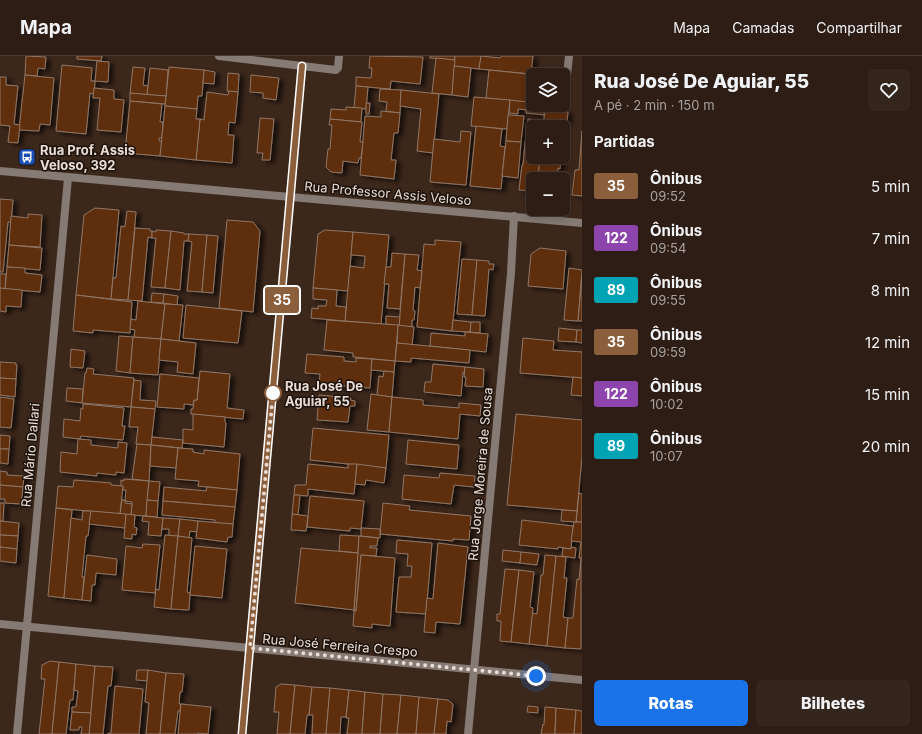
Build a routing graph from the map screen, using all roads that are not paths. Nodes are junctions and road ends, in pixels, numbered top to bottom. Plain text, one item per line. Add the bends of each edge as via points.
1 (219, 56) edge
2 (339, 56) edge
3 (569, 56) edge
4 (302, 66) junction
5 (568, 68) edge
6 (0, 171) edge
7 (68, 178) junction
8 (291, 197) junction
9 (514, 216) junction
10 (582, 223) edge
11 (0, 624) edge
12 (26, 627) junction
13 (250, 648) junction
14 (474, 670) junction
15 (582, 680) edge
16 (17, 734) edge
17 (242, 734) edge
18 (468, 734) edge

1 - 4 street
2 - 4 street via 336,70
3 - 5 street
4 - 8 street
6 - 7 street, Rua Professor Assis Veloso
7 - 8 street, Rua Professor Assis Veloso
7 - 12 street, Rua Mário Dallari
8 - 9 street, Rua Professor Assis Veloso
8 - 13 street
9 - 10 street, Rua Professor Assis Veloso
9 - 14 street, Rua Jorge Moreira de Sousa
11 - 12 street, Rua José Ferreira Crespo
12 - 13 street, Rua José Ferreira Crespo
12 - 16 street, Rua Mário Dallari
13 - 14 street, Rua José Ferreira Crespo
13 - 17 street
14 - 15 street, Rua José Ferreira Crespo
14 - 18 street, Rua Jorge Moreira de Sousa

